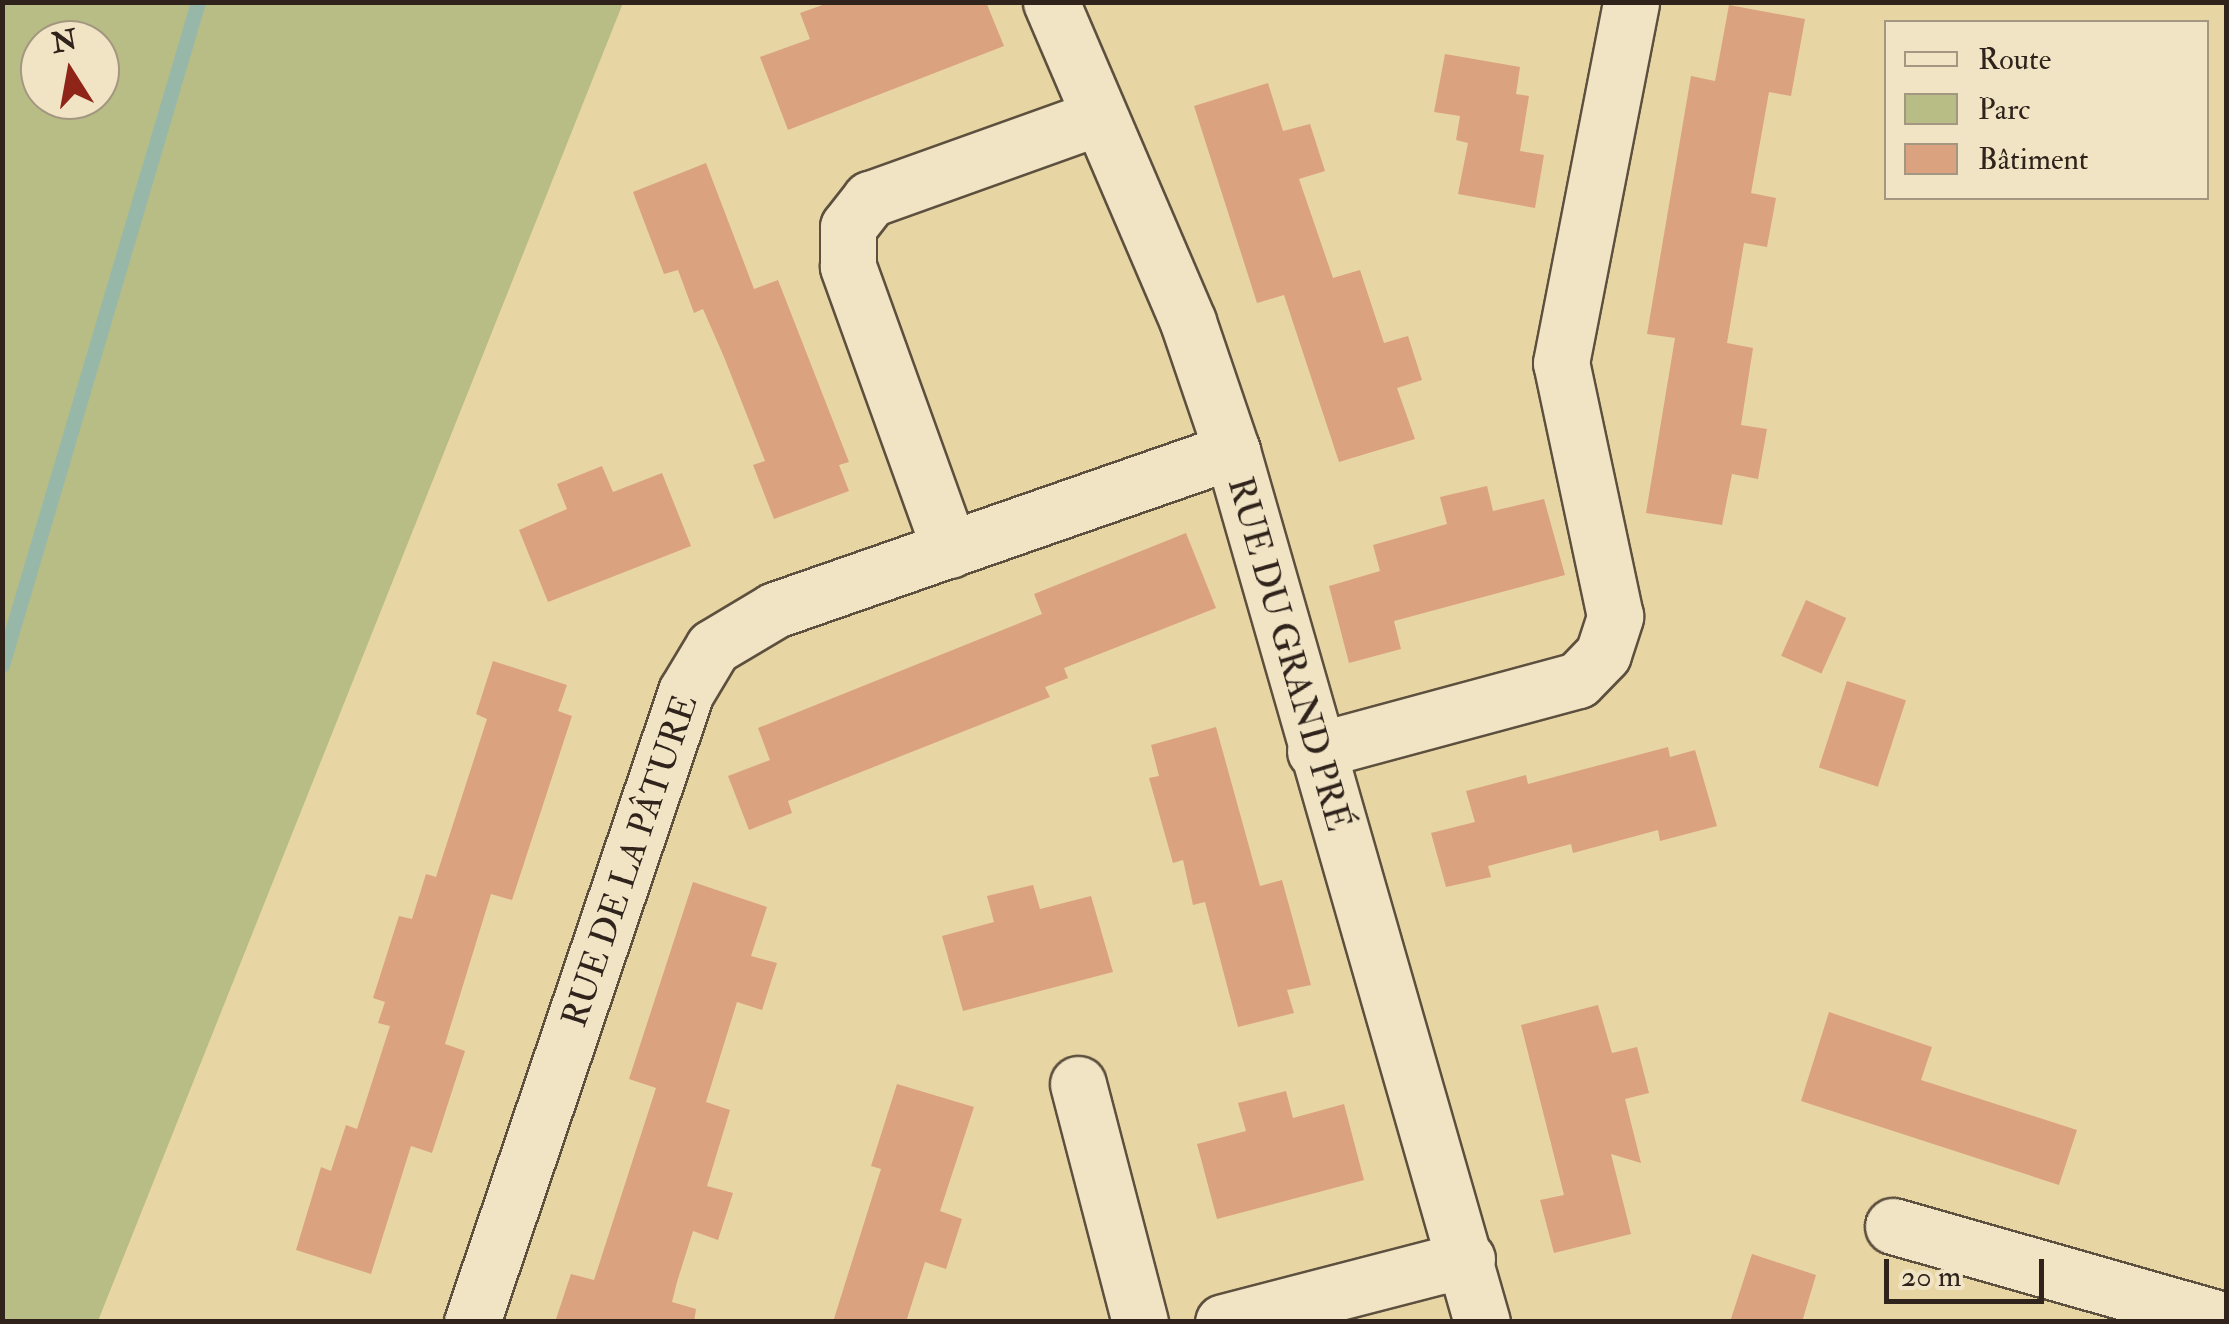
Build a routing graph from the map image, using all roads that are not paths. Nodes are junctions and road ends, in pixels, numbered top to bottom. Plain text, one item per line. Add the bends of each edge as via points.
1 (1051, 2) edge
2 (1631, 2) edge
3 (1100, 116) junction
4 (1232, 451) junction
5 (950, 550) junction
6 (1315, 750) junction
7 (1078, 1084) dead end
8 (1893, 1226) dead end
9 (1467, 1259) junction
10 (2226, 1320) edge
11 (472, 1322) edge
12 (1140, 1322) edge
13 (1222, 1322) edge
14 (1482, 1322) edge

1 - 3 street, RUE DU GRAND PRÉ
2 - 6 street via 1561,363 1615,616 1603,654 1578,680
3 - 4 street, RUE DU GRAND PRÉ via 1188,322
3 - 5 street via 870,199 848,227 848,266
4 - 5 street, RUE DE LA PÂTURE
4 - 6 street, RUE DU GRAND PRÉ
5 - 11 street, RUE DE LA PÂTURE via 775,610 713,647 686,692
6 - 9 street, RUE DU GRAND PRÉ
7 - 12 street
8 - 10 street
9 - 13 street
9 - 14 street, RUE DU GRAND PRÉ

